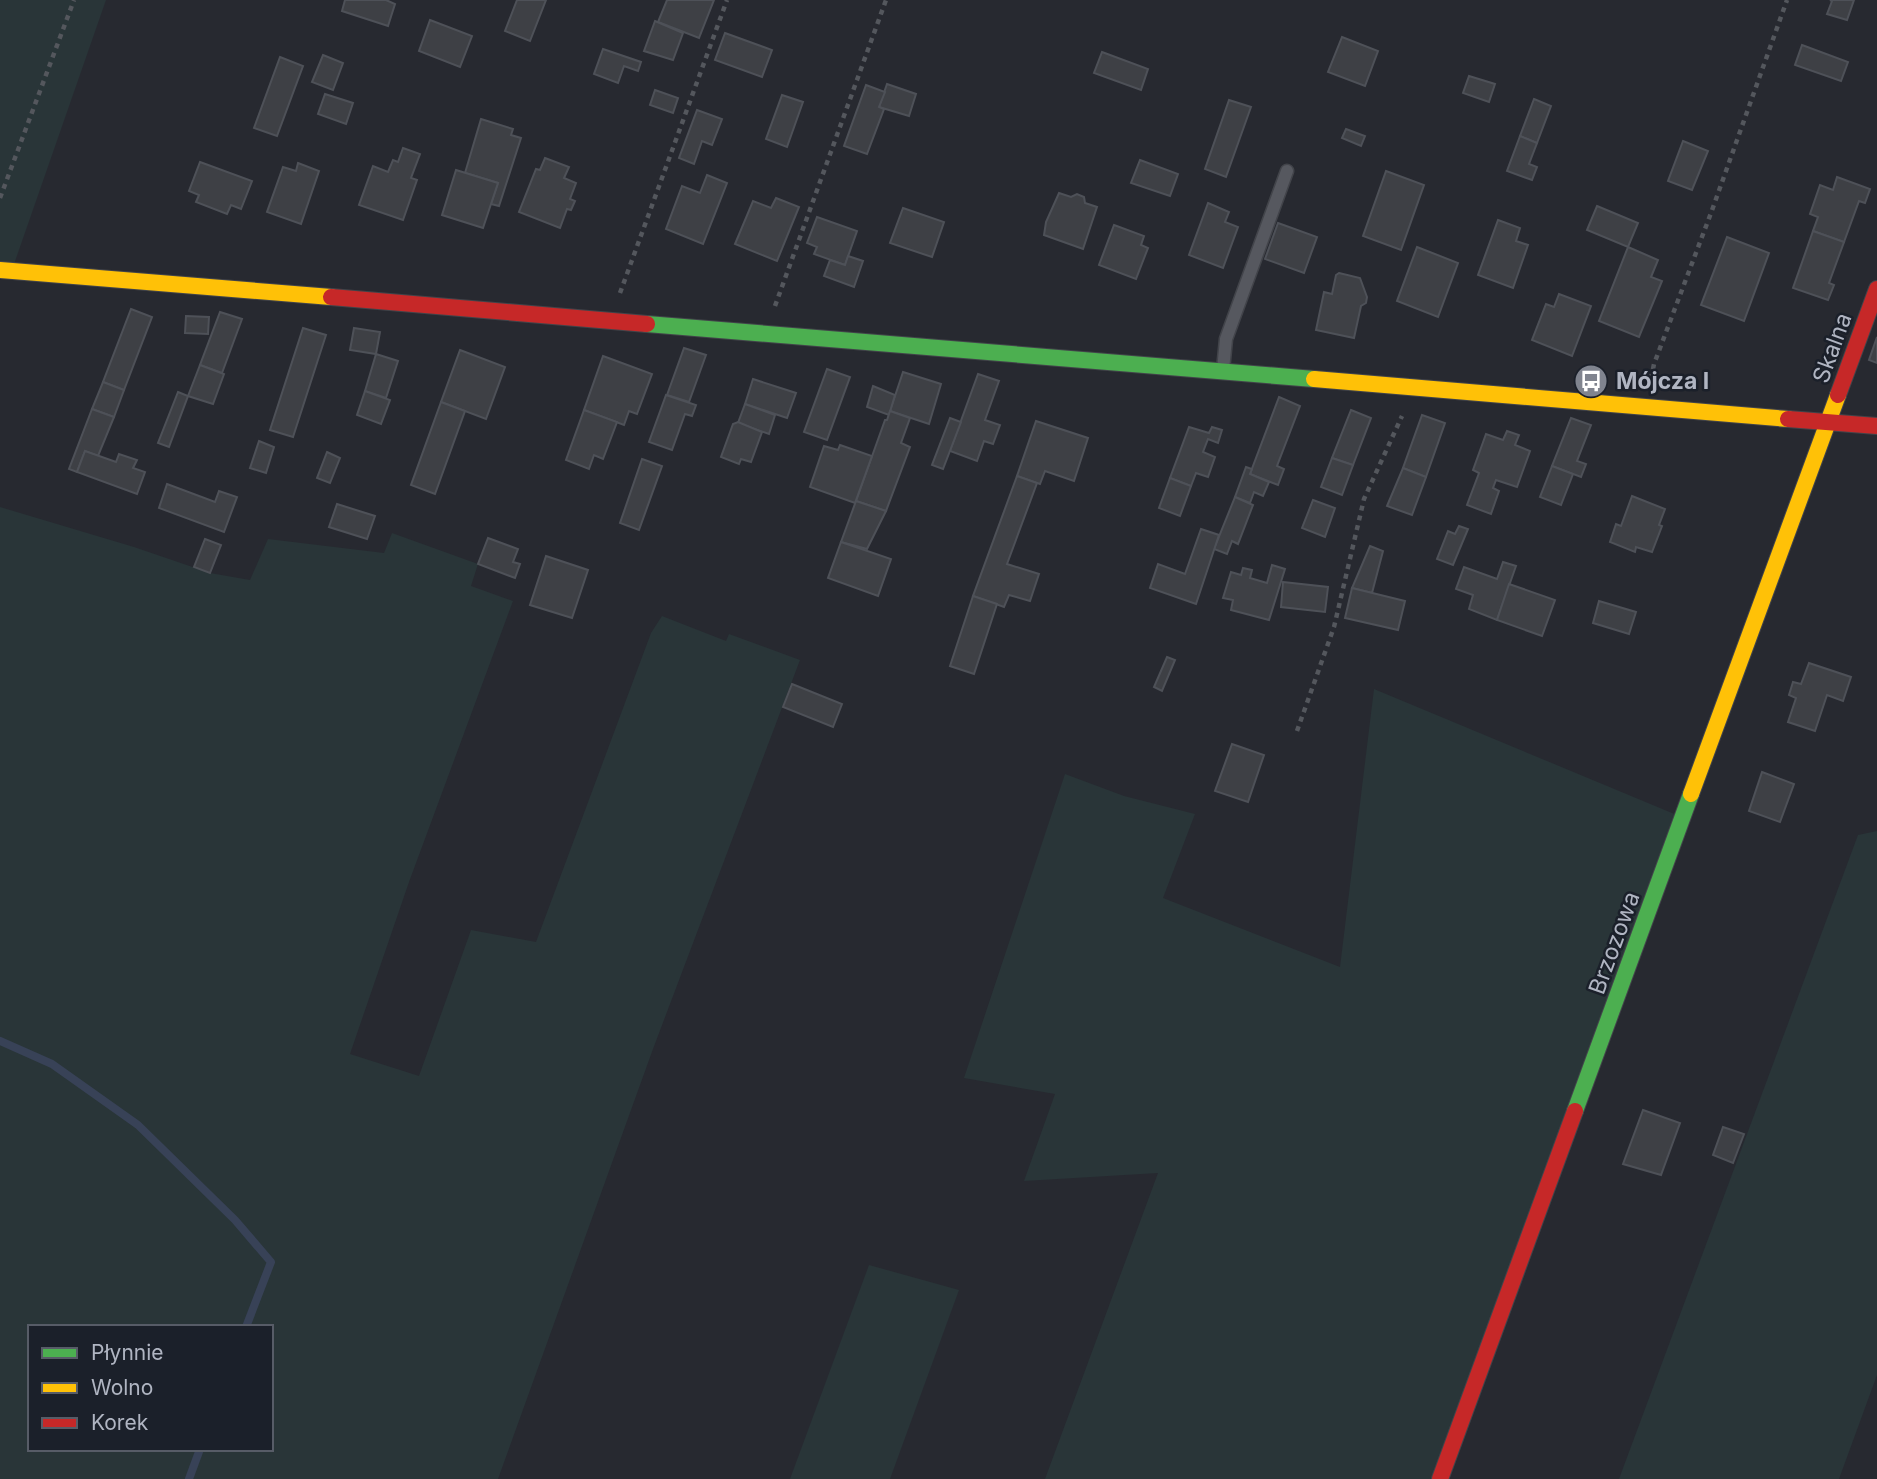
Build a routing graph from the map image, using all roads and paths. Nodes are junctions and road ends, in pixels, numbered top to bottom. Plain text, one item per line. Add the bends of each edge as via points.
1 (74, 0) edge
2 (727, 0) edge
3 (886, 0) edge
4 (1787, 0) edge
5 (1287, 171) dead end
6 (0, 198) edge
7 (0, 270) edge
8 (1877, 289) edge
9 (610, 320) junction
10 (769, 334) junction
11 (1223, 372) junction
12 (1405, 387) junction
13 (1645, 407) junction
14 (1830, 422) junction
15 (1877, 426) edge
16 (1297, 730) dead end
17 (1440, 1479) edge

1 - 6 path
2 - 9 path
3 - 10 path via 774,309
4 - 13 path via 1654,364
5 - 11 lane via 1226,339
7 - 9 street
8 - 14 street, Skalna
9 - 10 street
10 - 11 street
11 - 12 street
12 - 13 street
12 - 16 path via 1401,421 1364,499 1334,627
13 - 14 street
14 - 15 street
14 - 17 street, Brzozowa

